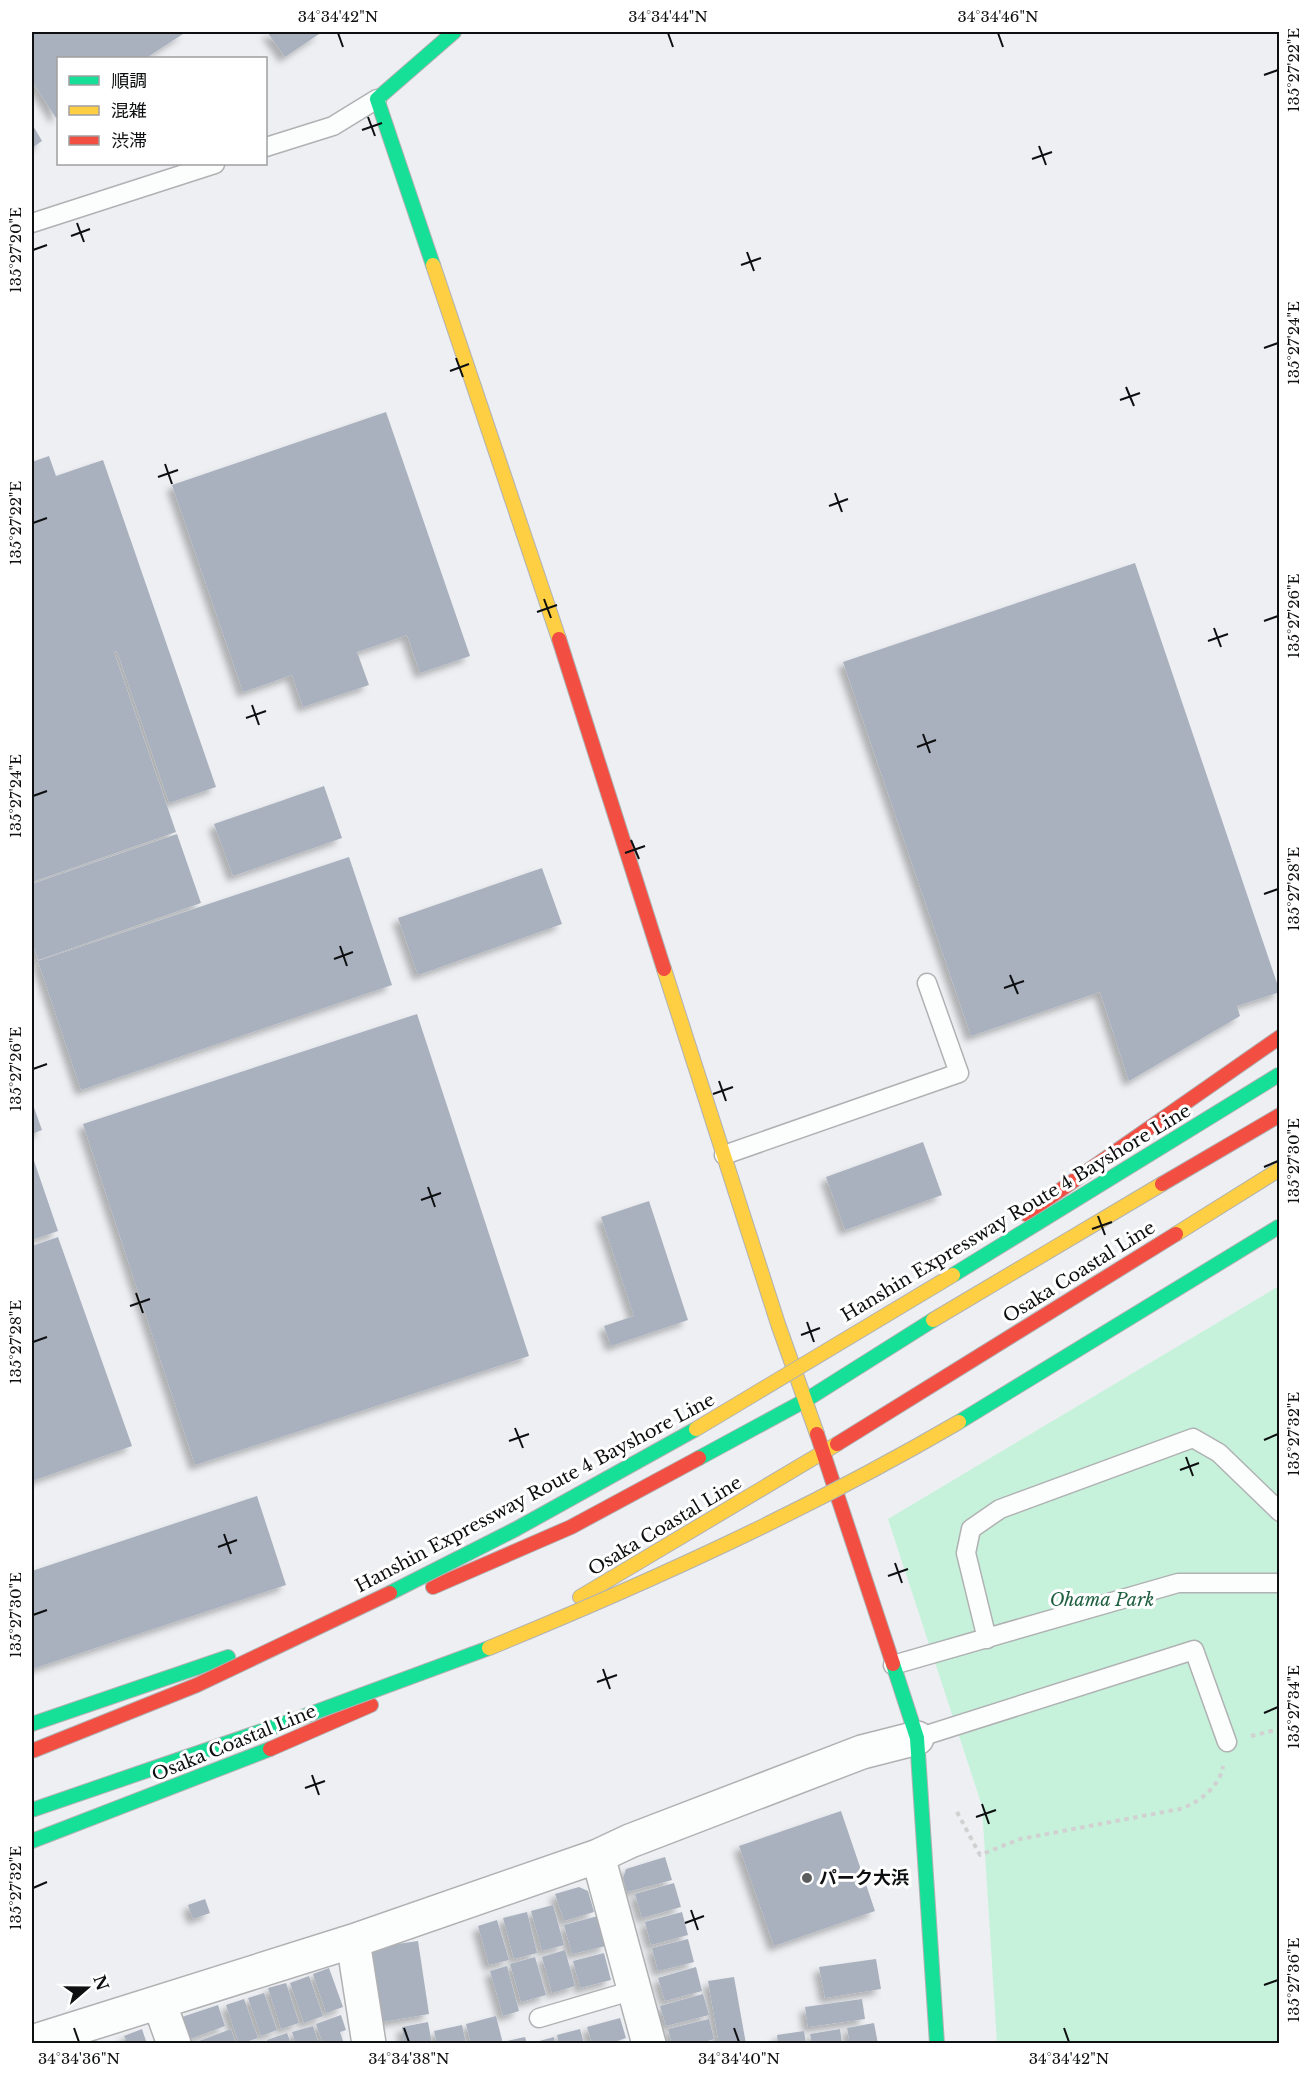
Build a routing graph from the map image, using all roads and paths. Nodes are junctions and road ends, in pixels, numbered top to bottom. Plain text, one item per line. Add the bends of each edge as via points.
1 (454, 32) edge
2 (377, 99) junction
3 (267, 147) edge
4 (212, 165) edge
5 (32, 223) edge
6 (927, 983) dead end
7 (1280, 1037) edge
8 (1280, 1074) edge
9 (1280, 1115) edge
10 (724, 1155) junction
11 (1280, 1169) edge
12 (1280, 1226) edge
13 (1270, 1249) dead end
14 (1128, 1318) junction
15 (878, 1319) junction
16 (806, 1400) junction
17 (822, 1453) junction
18 (1280, 1512) edge
19 (1280, 1583) edge
20 (987, 1639) junction
21 (893, 1665) junction
22 (32, 1725) edge
23 (1280, 1729) edge
24 (917, 1738) junction
25 (1227, 1742) junction
26 (32, 1751) edge
27 (954, 1807) dead end
28 (32, 1810) edge
29 (32, 1841) edge
30 (598, 1856) junction
31 (353, 1941) junction
32 (634, 1990) junction
33 (159, 2001) junction
34 (539, 2018) dead end
35 (32, 2042) edge
36 (174, 2043) edge
37 (369, 2043) edge
38 (649, 2043) edge
39 (938, 2043) edge

1 - 2 main road
2 - 3 lane via 333,126
2 - 10 main road via 561,645
4 - 5 lane
6 - 10 lane via 959,1073
7 - 15 main road, bridge
8 - 15 main road, Hanshin Expressway Route 4 Bayshore Line, bridge
9 - 16 main road, Osaka Coastal Line via 1003,1276
10 - 16 main road
11 - 17 main road, Osaka Coastal Line
12 - 14 main road, bridge
13 - 14 main road, bridge
14 - 28 main road, bridge via 964,1418 832,1491 669,1570 553,1622 399,1681
15 - 26 main road, Hanshin Expressway Route 4 Bayshore Line, bridge via 665,1448 460,1558 268,1654
16 - 17 main road
16 - 22 main road, Osaka Coastal Line via 571,1527 432,1588
17 - 21 main road
17 - 29 main road, Osaka Coastal Line via 603,1585 447,1669 312,1733
18 - 20 lane via 1219,1453 1193,1438 1000,1509 971,1529 966,1553
19 - 20 lane via 1178,1583
20 - 21 lane
21 - 24 main road
23 - 25 path
24 - 25 lane via 1194,1650
24 - 30 street via 862,1752
24 - 39 main road
25 - 27 path via 1222,1774 1197,1803 1180,1809 1020,1839 980,1855
30 - 31 street
30 - 32 street
31 - 33 street
31 - 37 street
32 - 34 lane
32 - 38 street
33 - 35 street
33 - 36 street

